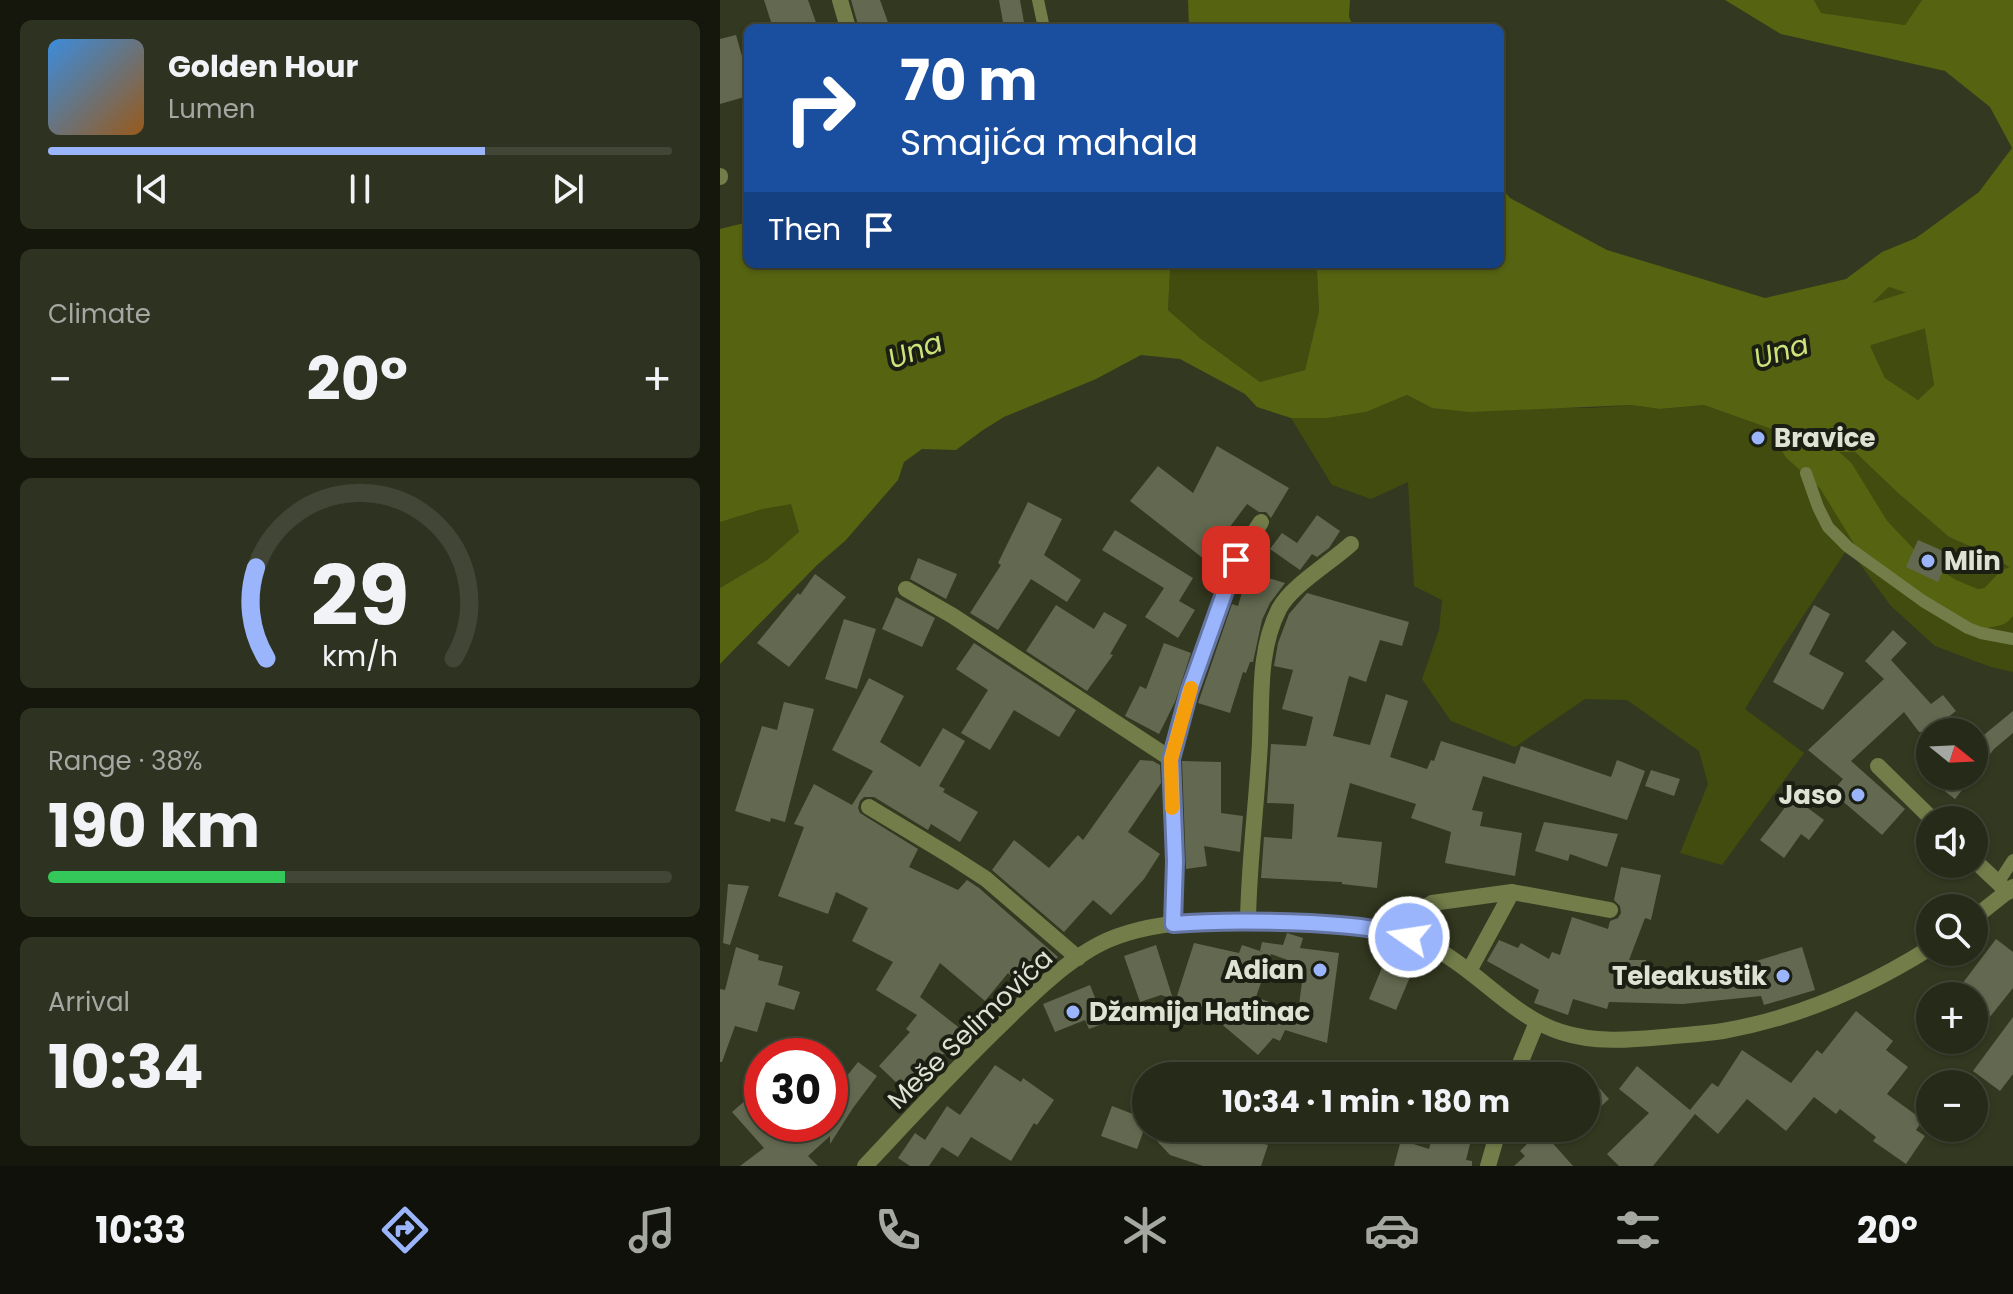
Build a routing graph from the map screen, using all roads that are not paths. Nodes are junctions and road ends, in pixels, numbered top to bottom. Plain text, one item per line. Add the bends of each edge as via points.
1 (840, 0) edge
2 (1038, 0) edge
3 (847, 24) edge
4 (1043, 24) edge
5 (1806, 473) dead end
6 (1261, 522) dead end
7 (1351, 544) dead end
8 (906, 589) dead end
9 (2013, 639) edge
10 (1171, 759) junction
11 (1878, 766) dead end
12 (1919, 806) edge
13 (869, 807) dead end
14 (2013, 860) edge
15 (1988, 872) edge
16 (2006, 888) edge
17 (1512, 892) junction
18 (1988, 905) edge
19 (1610, 910) dead end
20 (1248, 920) junction
21 (1173, 924) junction
22 (1409, 937) junction
23 (1916, 956) edge
24 (1078, 958) junction
25 (1469, 971) junction
26 (1537, 1022) junction
27 (1521, 1062) edge
28 (1495, 1142) edge
29 (865, 1166) edge
30 (1488, 1166) edge

1 - 3 street
2 - 4 lane
5 - 9 lane via 1828,527 1848,547 1968,628
6 - 10 street via 1231,572
7 - 20 street via 1290,593 1269,635
8 - 10 street
10 - 21 street
11 - 12 street
13 - 24 street via 986,879
14 - 16 lane
15 - 16 street
16 - 18 street
17 - 19 street
17 - 22 street via 1432,903 1419,911
17 - 25 street
20 - 21 street, Meše Selimovića
20 - 22 street, Meše Selimovića via 1340,925
21 - 24 street, Meše Selimovića via 1108,940
22 - 25 street, Meše Selimovića
23 - 26 street, Meše Selimovića via 1848,993 1724,1031 1603,1040
24 - 29 street, Meše Selimovića via 1034,992
25 - 26 street, Meše Selimovića
26 - 27 street
28 - 30 street

